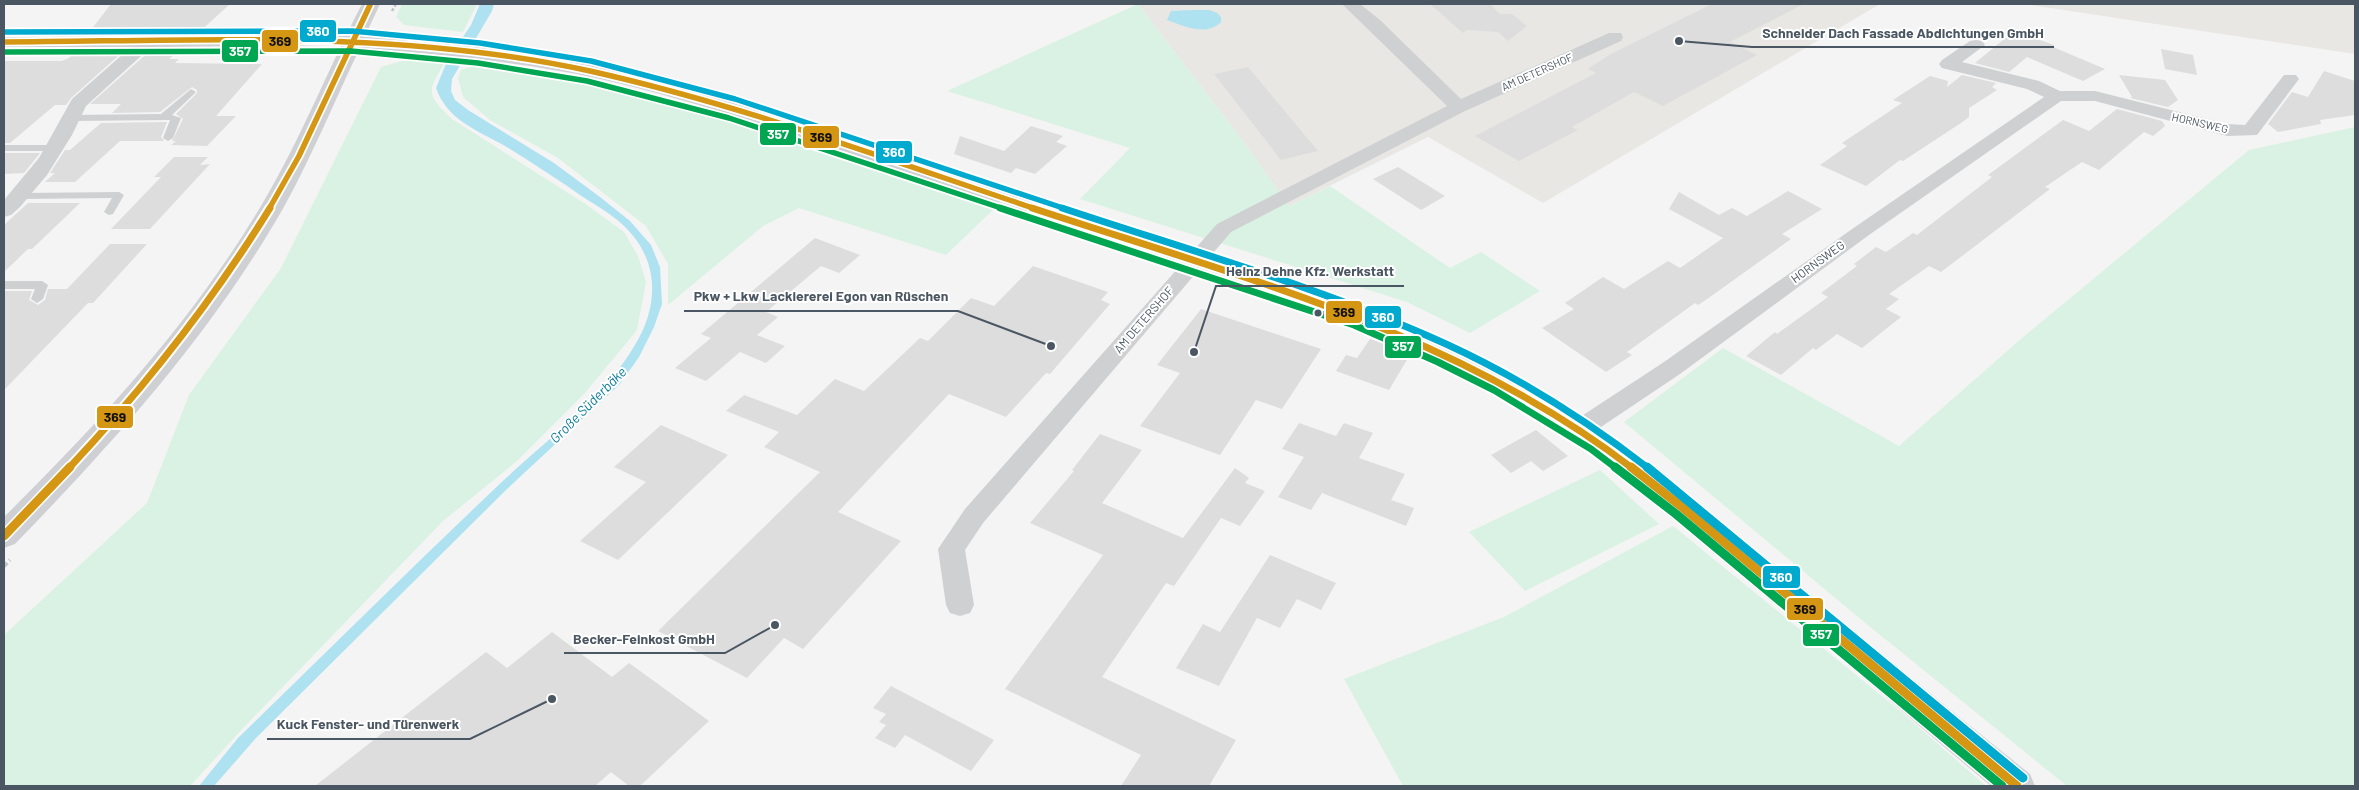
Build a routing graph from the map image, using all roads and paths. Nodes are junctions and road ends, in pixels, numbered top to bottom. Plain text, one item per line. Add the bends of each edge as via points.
1 (371, 4) edge
2 (1350, 4) edge
3 (1614, 37) dead end
4 (351, 41) junction
5 (4, 42) edge
6 (146, 42) junction
7 (1976, 45) dead end
8 (2290, 79) dead end
9 (191, 92) dead end
10 (2057, 96) junction
11 (1460, 107) junction
12 (164, 117) junction
13 (70, 118) junction
14 (168, 138) dead end
15 (4, 148) edge
16 (53, 148) junction
17 (21, 196) junction
18 (4, 211) edge
19 (110, 212) dead end
20 (1194, 261) junction
21 (4, 285) edge
22 (37, 299) dead end
23 (1580, 429) junction
24 (4, 536) edge
25 (960, 605) dead end
26 (2017, 786) edge

1 - 4 main road
2 - 11 street
3 - 11 street, AM DETERSHOF
4 - 6 street
4 - 20 main road via 479,53 589,71 684,94
4 - 24 main road via 274,204 214,295 130,402
5 - 6 street
6 - 13 street via 78,103
7 - 10 street, HORNSWEG via 1948,64 2033,85
8 - 10 street, HORNSWEG via 2250,131 2227,130 2095,96
9 - 12 lane
10 - 23 street, HORNSWEG via 1672,368
11 - 20 street, AM DETERSHOF via 1224,228
12 - 13 lane
12 - 14 lane via 176,118
13 - 16 street
15 - 16 lane
16 - 17 street
17 - 18 street
17 - 19 lane via 119,195
20 - 23 main road via 1408,336 1496,378
20 - 25 street, AM DETERSHOF via 974,516 951,549
21 - 22 lane via 42,285
23 - 26 main road via 1617,455 1791,596

